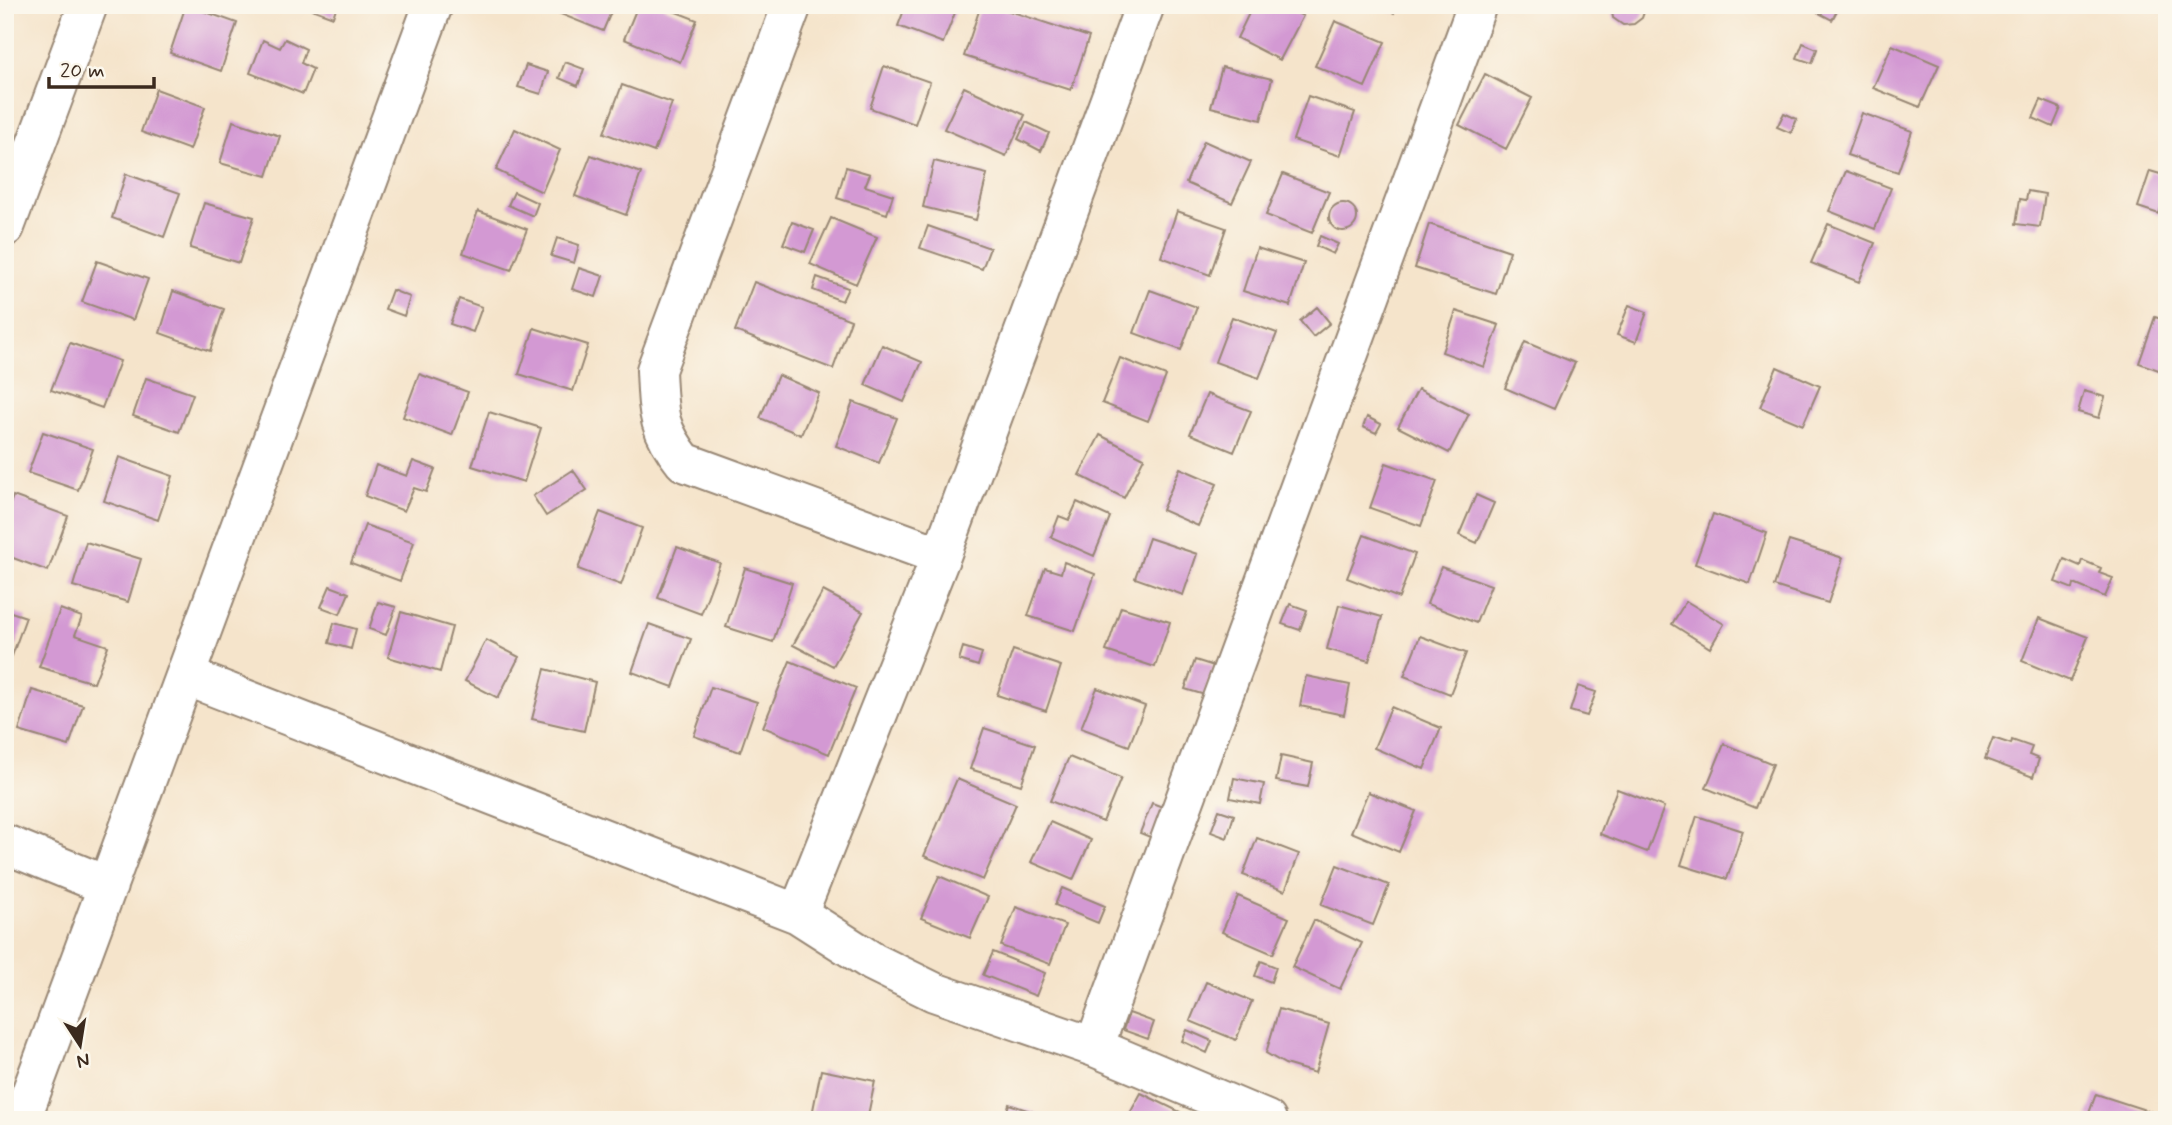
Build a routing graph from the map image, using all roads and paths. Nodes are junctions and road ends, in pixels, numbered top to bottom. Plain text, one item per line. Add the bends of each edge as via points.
1 (88, 5) edge
2 (433, 5) edge
3 (792, 5) edge
4 (1145, 5) edge
5 (1478, 5) edge
6 (5, 227) edge
7 (941, 556) junction
8 (186, 676) junction
9 (5, 844) edge
10 (108, 887) junction
11 (798, 914) junction
12 (1094, 1047) junction
13 (21, 1120) edge
14 (1267, 1120) edge

1 - 6 street
2 - 8 street
3 - 7 street via 656,370 658,411 668,441 684,462
4 - 7 street
5 - 12 street
7 - 11 street
8 - 10 street
8 - 11 street
9 - 10 street
10 - 13 street
11 - 12 street via 873,962 934,992
12 - 14 street

